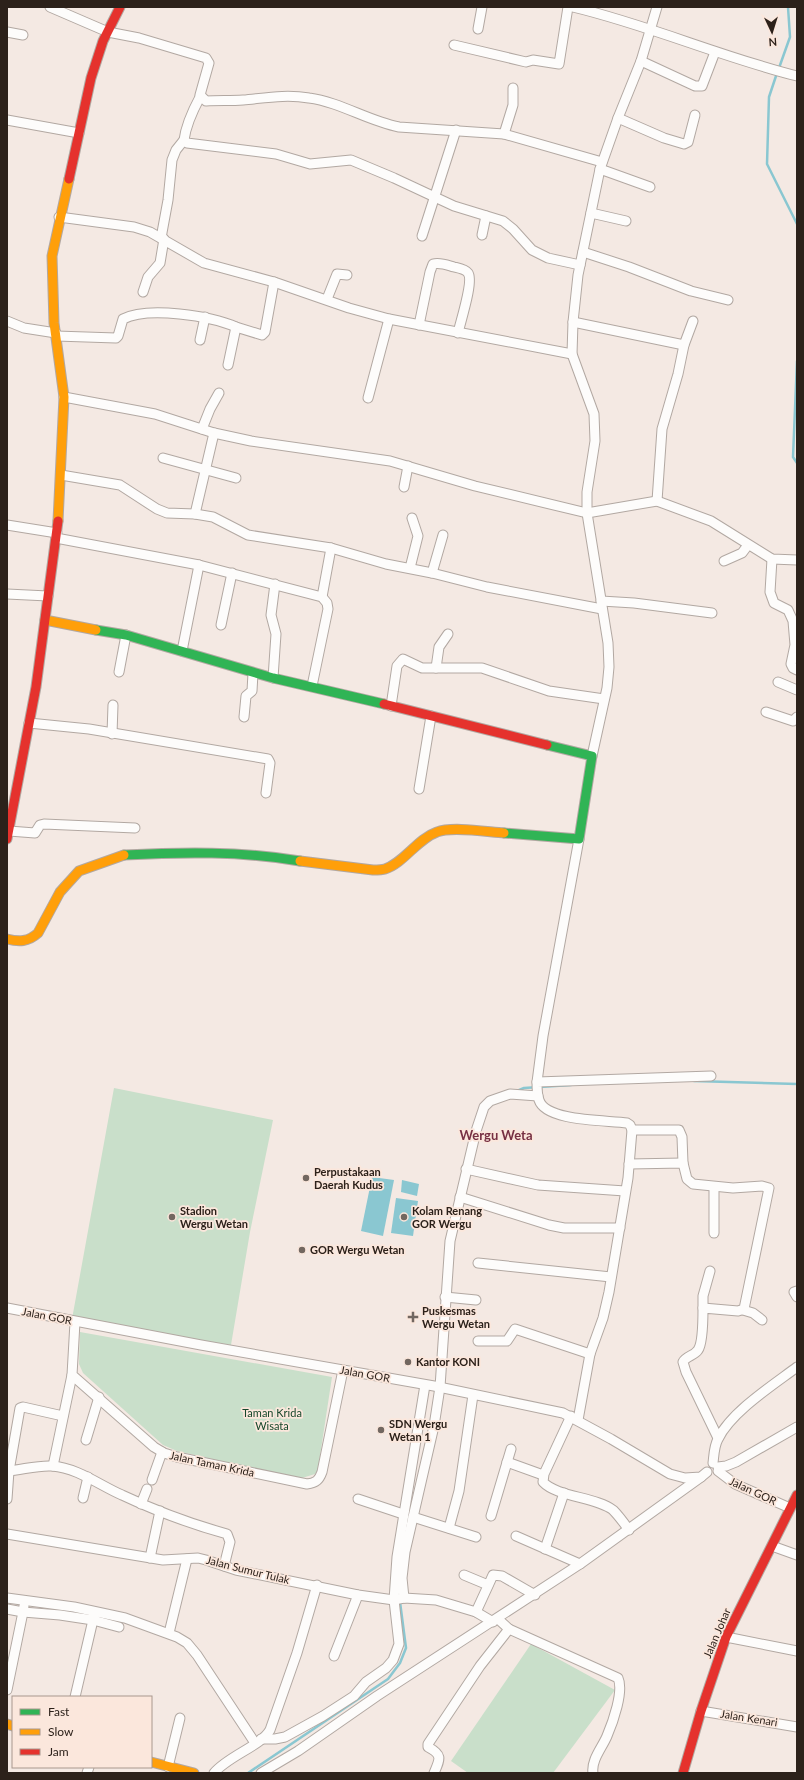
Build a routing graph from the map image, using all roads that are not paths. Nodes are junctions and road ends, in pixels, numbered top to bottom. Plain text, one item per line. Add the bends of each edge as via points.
1 (50, 7) edge
2 (120, 7) edge
3 (482, 7) edge
4 (568, 7) edge
5 (573, 7) edge
6 (656, 7) edge
7 (478, 29) dead end
8 (651, 29) junction
9 (7, 32) edge
10 (108, 32) junction
11 (23, 35) dead end
12 (454, 45) dead end
13 (715, 52) junction
14 (641, 62) junction
15 (797, 76) edge
16 (513, 88) dead end
17 (200, 97) junction
18 (695, 115) dead end
19 (618, 118) junction
20 (7, 120) edge
21 (456, 130) junction
22 (79, 133) junction
23 (504, 134) junction
24 (184, 140) junction
25 (601, 166) junction
26 (650, 187) dead end
27 (435, 198) junction
28 (591, 213) junction
29 (486, 216) junction
30 (59, 217) junction
31 (626, 221) dead end
32 (482, 235) dead end
33 (422, 236) dead end
34 (163, 238) junction
35 (583, 252) junction
36 (580, 265) junction
37 (347, 275) dead end
38 (274, 282) junction
39 (143, 292) dead end
40 (327, 299) junction
41 (728, 300) dead end
42 (205, 317) junction
43 (389, 319) junction
44 (7, 321) edge
45 (693, 321) dead end
46 (573, 322) junction
47 (419, 325) junction
48 (236, 327) junction
49 (458, 333) junction
50 (56, 335) junction
51 (200, 340) dead end
52 (684, 345) junction
53 (572, 354) junction
54 (228, 365) dead end
55 (219, 393) dead end
56 (64, 397) junction
57 (368, 398) dead end
58 (202, 429) junction
59 (214, 433) junction
60 (163, 458) dead end
61 (408, 466) junction
62 (204, 470) junction
63 (61, 475) junction
64 (236, 478) dead end
65 (404, 487) dead end
66 (657, 501) junction
67 (587, 513) junction
68 (195, 514) junction
69 (412, 518) dead end
70 (7, 525) edge
71 (443, 535) dead end
72 (57, 536) junction
73 (748, 545) junction
74 (331, 548) junction
75 (772, 559) junction
76 (795, 560) edge
77 (724, 561) dead end
78 (199, 565) junction
79 (410, 568) junction
80 (232, 573) junction
81 (432, 573) junction
82 (275, 584) junction
83 (7, 594) edge
84 (48, 596) junction
85 (322, 597) junction
86 (601, 605) junction
87 (712, 613) dead end
88 (45, 620) junction
89 (221, 625) dead end
90 (448, 634) dead end
91 (126, 635) junction
92 (182, 651) junction
93 (436, 668) junction
94 (797, 670) edge
95 (119, 672) dead end
96 (253, 673) junction
97 (273, 678) junction
98 (778, 682) dead end
99 (312, 686) junction
100 (797, 690) edge
101 (604, 699) junction
102 (114, 705) dead end
103 (391, 706) junction
104 (766, 712) dead end
105 (431, 716) junction
106 (244, 717) dead end
107 (797, 717) edge
108 (29, 722) junction
109 (112, 734) junction
110 (592, 756) junction
111 (419, 789) dead end
112 (266, 793) dead end
113 (135, 828) dead end
114 (8, 835) edge
115 (579, 839) junction
116 (7, 939) edge
117 (711, 1076) dead end
118 (538, 1088) junction
119 (632, 1130) junction
120 (683, 1163) junction
121 (629, 1164) junction
122 (466, 1169) junction
123 (714, 1187) junction
124 (625, 1191) junction
125 (460, 1197) junction
126 (620, 1228) junction
127 (714, 1233) dead end
128 (478, 1263) dead end
129 (710, 1271) dead end
130 (611, 1277) junction
131 (797, 1290) edge
132 (445, 1297) junction
133 (797, 1297) edge
134 (476, 1300) dead end
135 (7, 1308) edge
136 (703, 1308) junction
137 (743, 1310) junction
138 (762, 1320) dead end
139 (75, 1322) junction
140 (478, 1341) dead end
141 (590, 1354) junction
142 (797, 1367) edge
143 (343, 1370) junction
144 (72, 1375) junction
145 (435, 1386) junction
146 (473, 1394) junction
147 (99, 1398) junction
148 (63, 1416) junction
149 (574, 1418) junction
150 (797, 1427) edge
151 (718, 1438) junction
152 (86, 1440) dead end
153 (511, 1449) dead end
154 (162, 1452) junction
155 (507, 1462) junction
156 (53, 1466) junction
157 (716, 1467) junction
158 (8, 1471) edge
159 (543, 1475) junction
160 (704, 1475) junction
161 (88, 1477) junction
162 (152, 1480) dead end
163 (147, 1489) dead end
164 (564, 1492) junction
165 (797, 1495) edge
166 (83, 1498) dead end
167 (7, 1499) edge
168 (358, 1499) dead end
169 (141, 1504) junction
170 (794, 1510) edge
171 (160, 1511) junction
172 (403, 1514) junction
173 (491, 1516) dead end
174 (413, 1517) junction
175 (449, 1528) junction
176 (629, 1530) junction
177 (7, 1534) edge
178 (516, 1536) dead end
179 (476, 1537) dead end
180 (772, 1546) junction
181 (545, 1549) junction
182 (797, 1555) edge
183 (150, 1558) junction
184 (187, 1559) junction
185 (580, 1564) junction
186 (224, 1566) junction
187 (464, 1575) dead end
188 (317, 1585) junction
189 (488, 1585) junction
190 (358, 1595) junction
191 (535, 1595) junction
192 (7, 1598) edge
193 (399, 1599) junction
194 (24, 1606) junction
195 (7, 1609) edge
196 (476, 1612) junction
197 (94, 1615) junction
198 (495, 1621) junction
199 (119, 1626) dead end
200 (509, 1629) junction
201 (169, 1633) junction
202 (726, 1637) junction
203 (797, 1651) edge
204 (334, 1656) dead end
205 (367, 1682) junction
206 (7, 1690) edge
207 (376, 1694) junction
208 (75, 1696) edge
209 (701, 1711) junction
210 (180, 1718) dead end
211 (797, 1727) edge
212 (254, 1743) junction
213 (152, 1762) edge
214 (168, 1767) junction
215 (194, 1773) edge
216 (214, 1773) edge
217 (261, 1773) edge
218 (434, 1773) edge
219 (593, 1773) edge
220 (683, 1773) edge

1 - 10 street
2 - 10 street
3 - 7 street
4 - 12 street via 559,64 533,60 526,62
5 - 8 street
6 - 8 street
8 - 13 street
8 - 14 street
9 - 11 street
10 - 17 street via 139,38 206,58 209,63
10 - 22 street via 91,78
13 - 14 street via 702,86 695,86
13 - 15 street
14 - 19 street
16 - 23 street via 513,105
17 - 21 street via 206,101 282,95 310,98 331,103 382,124
17 - 24 street via 189,120
18 - 19 street via 688,142 684,144
19 - 25 street
20 - 22 street
21 - 23 street
21 - 27 street
22 - 30 street
23 - 25 street
24 - 27 street via 192,145 276,154 310,164 351,160
24 - 34 street via 172,160
25 - 26 street
25 - 28 street
27 - 29 street
27 - 33 street
28 - 31 street
28 - 35 street
29 - 32 street
29 - 36 street via 503,221 532,250 548,258
30 - 34 street via 134,227
30 - 50 street via 51,271
34 - 38 street via 204,263
34 - 39 street via 160,263 148,277
35 - 36 street
35 - 41 street via 691,291
36 - 46 street
37 - 40 street via 337,274
38 - 40 street
38 - 48 street via 265,332 262,335
40 - 43 street
42 - 48 street
42 - 50 street via 178,314 129,316 123,319 116,338
42 - 51 street
43 - 47 street
43 - 57 street
44 - 50 street via 24,328
45 - 52 street
46 - 52 street
46 - 53 street
47 - 49 street
47 - 49 street via 433,264 443,264 464,270 470,277
48 - 54 street
49 - 53 street
50 - 56 street
52 - 66 street via 662,429
53 - 67 street via 594,414 595,441 587,492
55 - 58 street
56 - 58 street via 155,414
56 - 63 street
58 - 59 street
59 - 61 street
59 - 62 street
60 - 62 street
61 - 65 street
61 - 67 street via 475,486
62 - 64 street
62 - 68 street
63 - 68 street via 112,482 158,509
63 - 72 street
66 - 67 street
66 - 73 street via 711,521
67 - 86 street
68 - 74 street via 213,517 248,535
69 - 79 street via 418,536
70 - 72 street
71 - 81 street
72 - 78 street
72 - 84 street
73 - 75 street
73 - 77 street via 742,553
74 - 79 street via 386,564
74 - 85 street
75 - 76 street
75 - 94 street via 770,592 774,603 788,610 793,621 795,645 791,664
78 - 80 street
78 - 92 street
79 - 81 street
80 - 82 street
80 - 89 street
81 - 86 street via 487,587
82 - 85 street
82 - 97 street via 271,615 276,634
83 - 84 street
84 - 88 street
85 - 99 street via 328,609
86 - 87 street
86 - 101 street via 608,643 609,667
88 - 91 street
88 - 108 street
90 - 93 street via 439,646
91 - 92 street
91 - 95 street
92 - 96 street
93 - 101 street via 482,668 549,692
93 - 103 street via 422,668 403,658 397,666
96 - 97 street
96 - 106 street via 252,691 246,696
97 - 99 street
98 - 100 street
99 - 103 street
101 - 110 street
102 - 109 street
103 - 105 street
104 - 107 street via 793,721
105 - 110 street
105 - 111 street
108 - 109 street
108 - 114 street
109 - 112 street via 268,759 270,763
110 - 115 street
113 - 114 street via 44,824 35,833
115 - 116 street via 469,830 439,831 426,837 394,864 385,869 373,870 269,856 224,853 122,855 79,871 60,892 33,938 20,942
115 - 118 street via 543,1036
117 - 118 street
118 - 119 street via 541,1105 554,1113 581,1119 627,1123
118 - 122 street via 486,1103
119 - 120 street via 679,1130 682,1137
119 - 121 street
120 - 121 street
120 - 123 street via 689,1182
121 - 124 street
122 - 124 street via 538,1185
122 - 125 street
123 - 127 street
123 - 137 street via 769,1188
124 - 126 street
125 - 126 street via 564,1228
125 - 132 street via 450,1241
126 - 130 street
128 - 130 street
129 - 136 street via 703,1296
130 - 141 street via 603,1318
131 - 133 street via 794,1292
132 - 134 street
132 - 145 street
135 - 139 street, Jalan GOR
136 - 137 street
136 - 151 street via 700,1346 683,1362
137 - 138 street via 753,1313
139 - 143 street, Jalan GOR
139 - 144 street
140 - 141 street via 507,1341 515,1329
141 - 149 street
142 - 151 street via 747,1405
143 - 145 street, Jalan GOR
143 - 154 street, Jalan Taman Krida via 322,1472 315,1483 307,1484
144 - 147 street, Jalan Taman Krida
144 - 148 street
145 - 146 street, Jalan GOR
145 - 172 street
145 - 174 street via 434,1426
146 - 149 street, Jalan GOR
146 - 175 street via 459,1491
147 - 152 street
147 - 154 street, Jalan Taman Krida
148 - 156 street
148 - 158 street via 21,1407
149 - 159 street
149 - 160 street, Jalan GOR via 670,1474 684,1478
150 - 157 street, Jalan GOR via 736,1462
151 - 157 street
153 - 155 street
154 - 162 street
155 - 159 street
155 - 173 street
156 - 158 street
156 - 161 street
157 - 160 street, Jalan GOR via 713,1474
157 - 170 street, Jalan GOR via 735,1484
158 - 167 street
159 - 164 street via 543,1482 546,1485
160 - 176 street
161 - 166 street
161 - 169 street
163 - 169 street
164 - 176 street via 612,1510
164 - 181 street
165 - 170 street, Jalan Johar
168 - 172 street
169 - 171 street
170 - 180 street, Jalan Johar
171 - 183 street
171 - 186 street via 227,1534 230,1542
172 - 193 street
174 - 175 street
174 - 193 street
175 - 179 street
176 - 185 street
177 - 183 street, Jalan Sumur Tulak
178 - 181 street
180 - 182 street
180 - 202 street, Jalan Johar
181 - 185 street
183 - 184 street, Jalan Sumur Tulak
184 - 186 street, Jalan Sumur Tulak via 206,1560
184 - 201 street
185 - 191 street
186 - 188 street, Jalan Sumur Tulak
187 - 189 street
188 - 190 street, Jalan Sumur Tulak
188 - 212 street via 270,1730
189 - 191 street via 493,1575 499,1575
189 - 196 street
190 - 193 street, Jalan Sumur Tulak
190 - 204 street
191 - 198 street
192 - 194 street
193 - 196 street, Jalan Sumur Tulak via 436,1600
193 - 205 street via 397,1651 386,1668
194 - 195 street
194 - 197 street
194 - 206 street
196 - 198 street, Jalan Sumur Tulak
197 - 199 street
197 - 201 street via 125,1618
197 - 208 street
198 - 200 street, Jalan Sumur Tulak
198 - 207 street
200 - 218 street via 480,1666 428,1744 428,1747 439,1756
200 - 219 street, Jalan Sumur Tulak via 618,1678 620,1689 614,1718 594,1762
201 - 212 street via 187,1643 197,1655
202 - 203 street
202 - 209 street, Jalan Johar
205 - 207 street
205 - 212 street via 354,1696 294,1732 275,1740
207 - 217 street via 298,1751
209 - 211 street, Jalan Kenari
209 - 220 street, Jalan Johar
210 - 214 street
212 - 216 street
213 - 214 street
214 - 215 street

